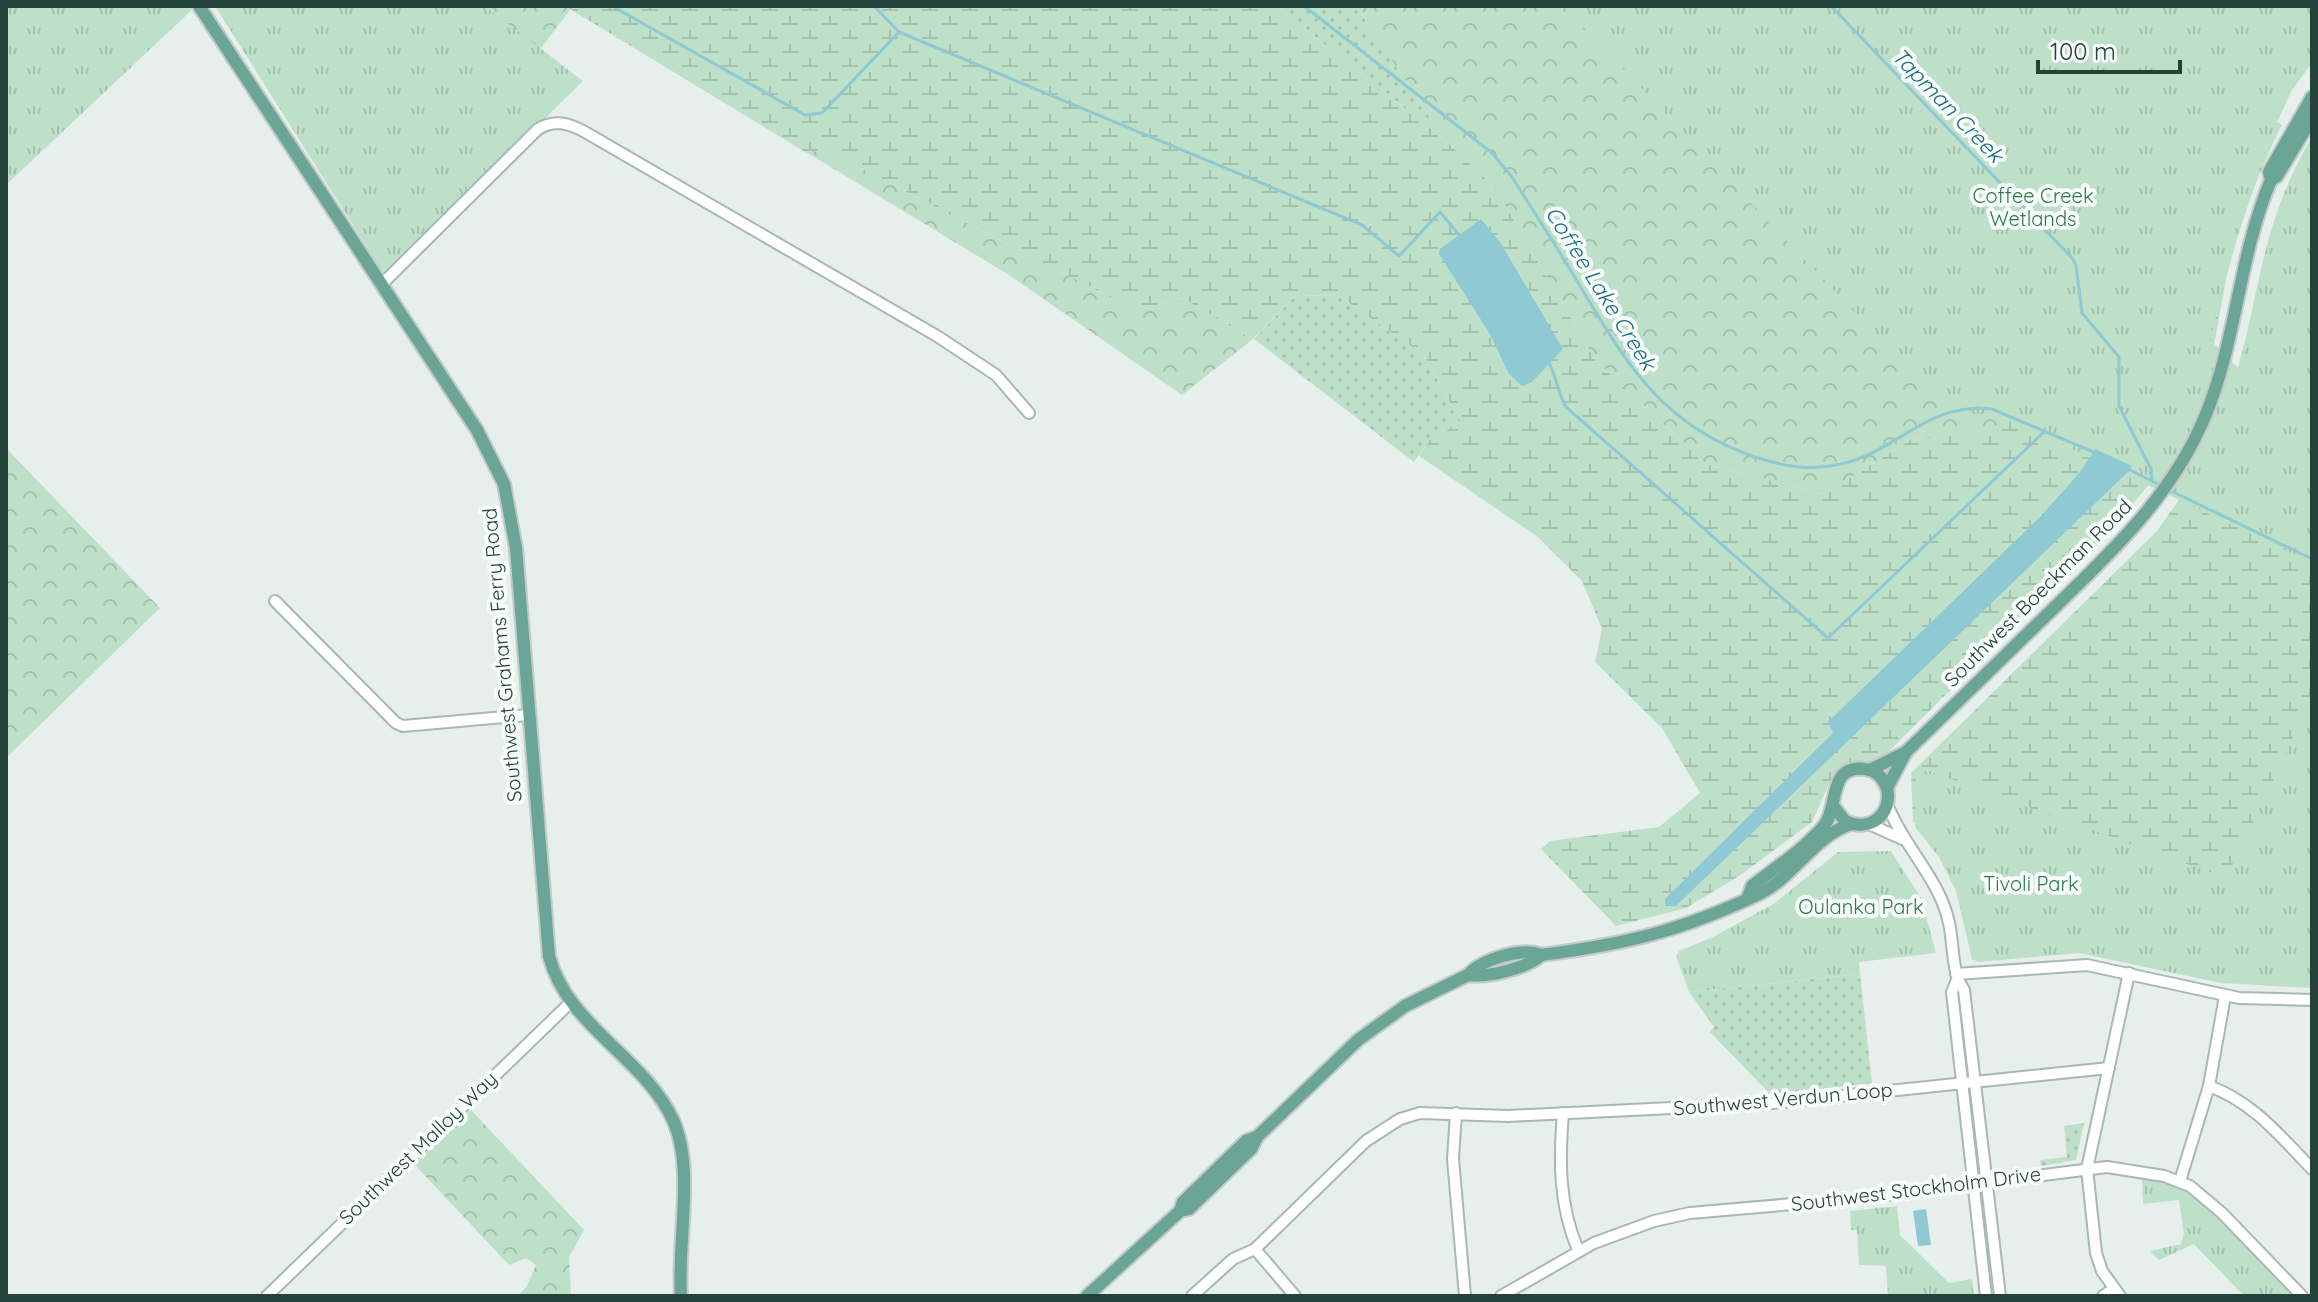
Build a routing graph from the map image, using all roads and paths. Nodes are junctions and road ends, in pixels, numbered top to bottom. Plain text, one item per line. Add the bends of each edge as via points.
1 (199, 6) edge
2 (2312, 97) edge
3 (2312, 118) edge
4 (2271, 180) junction
5 (381, 285) junction
6 (1029, 413) dead end
7 (275, 601) dead end
8 (528, 715) junction
9 (1906, 752) junction
10 (1870, 770) junction
11 (1887, 788) junction
12 (1888, 806) junction
13 (1834, 807) junction
14 (1851, 824) junction
15 (1869, 824) junction
16 (1902, 839) junction
17 (1748, 897) junction
18 (2129, 973) junction
19 (1956, 977) junction
20 (2225, 996) junction
21 (2312, 1000) edge
22 (571, 1002) junction
23 (2109, 1068) junction
24 (1975, 1081) junction
25 (1962, 1082) junction
26 (2209, 1086) junction
27 (1456, 1113) junction
28 (1563, 1113) junction
29 (2087, 1169) junction
30 (2312, 1169) edge
31 (1987, 1181) junction
32 (2180, 1181) junction
33 (1973, 1183) junction
34 (1255, 1249) junction
35 (1578, 1250) junction
36 (2117, 1292) edge
37 (267, 1296) edge
38 (681, 1296) edge
39 (1087, 1296) edge
40 (1192, 1296) edge
41 (1295, 1296) edge
42 (1465, 1296) edge
43 (1501, 1296) edge
44 (1986, 1296) edge
45 (2000, 1296) edge
46 (2103, 1296) edge
47 (2302, 1296) edge

1 - 5 main road, Southwest Grahams Ferry Road
2 - 4 main road, Southwest Boeckman Road via 2281,147 2269,172
3 - 4 main road, Southwest Boeckman Road
4 - 9 main road, Southwest Boeckman Road via 2248,246 2217,386 2170,481 2109,554
5 - 6 street via 538,129 565,123 937,336 996,375
5 - 8 main road, Southwest Grahams Ferry Road via 477,430 504,484 516,548
7 - 8 street via 396,723
8 - 22 main road, Southwest Grahams Ferry Road via 547,943 556,979
9 - 10 main road, Southwest Boeckman Road
9 - 11 main road, Southwest Boeckman Road
10 - 11 main road
10 - 13 main road, Southwest Boeckman Road via 1843,775 1834,789
11 - 12 main road
12 - 15 main road
12 - 16 street
13 - 14 main road
13 - 17 main road, Southwest Boeckman Road via 1825,825 1752,886
14 - 15 main road
14 - 17 main road, Southwest Boeckman Road via 1832,832 1784,876
15 - 16 street
16 - 19 street via 1944,906
17 - 39 main road, Southwest Boeckman Road via 1655,937 1512,955 1476,967 1417,999 1369,1031 1257,1137 1246,1141 1180,1211
18 - 19 street via 2066,965
18 - 20 street
18 - 23 street
19 - 24 street via 1964,990
19 - 25 street via 1952,992
20 - 21 street
20 - 26 street
22 - 37 street, Southwest Malloy Way
22 - 38 main road, Southwest Grahams Ferry Road via 655,1094 674,1124 682,1160
23 - 24 street, Southwest Verdun Loop
23 - 29 street
24 - 25 street, Southwest Verdun Loop
24 - 31 street
25 - 28 street, Southwest Verdun Loop via 1773,1103
25 - 33 street
26 - 30 street via 2254,1110
26 - 32 street
27 - 28 street, Southwest Verdun Loop
27 - 34 street, Southwest Verdun Loop via 1420,1113 1379,1131
27 - 42 street via 1454,1176
28 - 35 street via 1563,1206
29 - 31 street, Southwest Stockholm Drive
29 - 32 street, Southwest Stockholm Drive via 2135,1171
29 - 36 street via 2096,1253
31 - 33 street, Southwest Stockholm Drive
31 - 45 street
32 - 47 street, Southwest Stockholm Drive via 2205,1197
33 - 35 street, Southwest Stockholm Drive via 1690,1213 1619,1232
33 - 44 street
34 - 40 street, Southwest Verdun Loop via 1233,1259
34 - 41 street
35 - 43 street, Southwest Stockholm Drive
36 - 46 street

